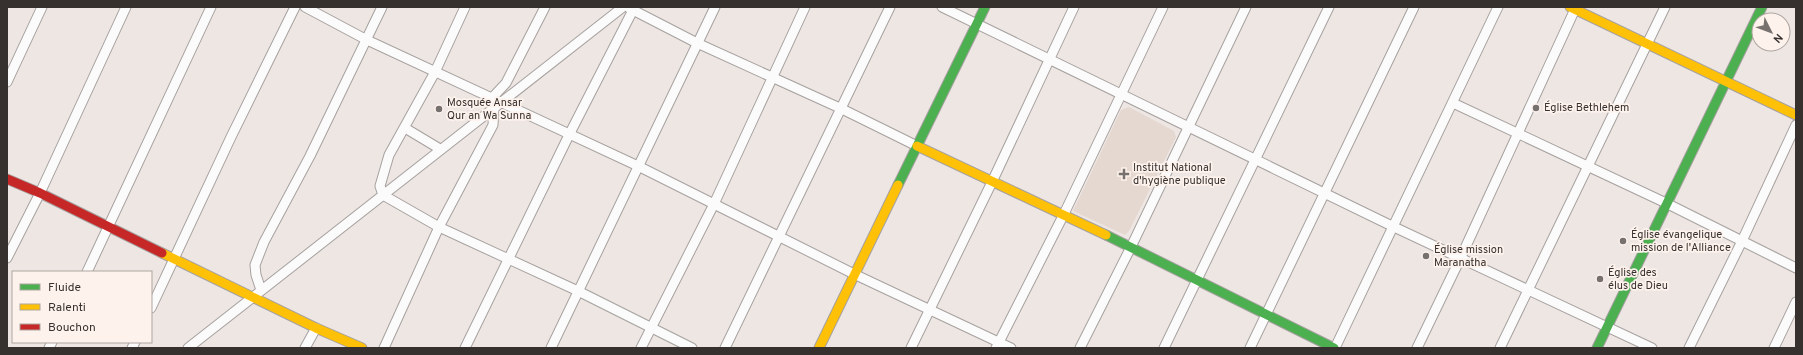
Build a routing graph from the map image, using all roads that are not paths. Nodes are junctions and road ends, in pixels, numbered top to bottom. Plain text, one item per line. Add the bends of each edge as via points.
1 (42, 7) edge
2 (126, 7) edge
3 (211, 7) edge
4 (295, 7) edge
5 (305, 7) edge
6 (382, 7) edge
7 (466, 7) edge
8 (545, 7) edge
9 (623, 7) edge
10 (715, 7) edge
11 (805, 7) edge
12 (890, 7) edge
13 (942, 7) edge
14 (985, 7) edge
15 (1074, 7) edge
16 (1163, 7) edge
17 (1246, 7) edge
18 (1329, 7) edge
19 (1414, 7) edge
20 (1498, 7) edge
21 (1665, 7) edge
22 (1762, 7) edge
23 (1574, 8) edge
24 (630, 9) edge
25 (977, 24) junction
26 (367, 40) junction
27 (697, 43) junction
28 (1648, 43) junction
29 (1049, 59) junction
30 (435, 72) junction
31 (772, 78) junction
32 (7, 82) edge
33 (1726, 82) junction
34 (1122, 94) junction
35 (495, 103) junction
36 (1453, 103) junction
37 (842, 109) junction
38 (1796, 115) edge
39 (1796, 125) edge
40 (405, 128) junction
41 (1189, 128) junction
42 (1519, 133) junction
43 (569, 135) junction
44 (918, 146) junction
45 (440, 149) junction
46 (1255, 159) junction
47 (638, 166) junction
48 (1589, 168) junction
49 (7, 179) edge
50 (992, 182) junction
51 (1325, 192) junction
52 (40, 193) junction
53 (383, 195) junction
54 (1666, 203) junction
55 (714, 204) junction
56 (1063, 216) junction
57 (439, 226) junction
58 (1394, 226) junction
59 (109, 227) junction
60 (778, 237) junction
61 (1742, 241) junction
62 (1131, 248) junction
63 (1461, 257) junction
64 (7, 258) edge
65 (174, 258) junction
66 (508, 258) junction
67 (1796, 268) edge
68 (87, 271) edge
69 (856, 275) junction
70 (1197, 281) junction
71 (261, 290) junction
72 (1528, 290) junction
73 (578, 291) junction
74 (252, 297) junction
75 (1796, 302) edge
76 (152, 306) edge
77 (930, 311) junction
78 (1267, 315) junction
79 (1607, 327) junction
80 (316, 328) junction
81 (651, 328) junction
82 (997, 345) edge
83 (188, 348) edge
84 (305, 348) edge
85 (362, 348) edge
86 (384, 348) edge
87 (465, 348) edge
88 (551, 348) edge
89 (641, 348) edge
90 (692, 348) edge
91 (725, 348) edge
92 (819, 348) edge
93 (911, 348) edge
94 (1011, 348) edge
95 (1080, 348) edge
96 (1164, 348) edge
97 (1250, 348) edge
98 (1334, 348) edge
99 (1417, 348) edge
100 (1500, 348) edge
101 (1597, 348) edge
102 (1652, 348) edge
103 (1689, 348) edge
104 (1774, 348) edge

1 - 32 street
2 - 52 street
3 - 59 street
4 - 65 street
5 - 26 street
6 - 26 street
7 - 30 street
8 - 35 street
9 - 35 street
10 - 27 street
11 - 31 street
12 - 37 street
13 - 25 street
14 - 25 street
15 - 29 street
16 - 34 street
17 - 41 street
18 - 46 street
19 - 51 street
20 - 36 street
21 - 28 street
22 - 33 street
23 - 28 street
23 - 42 street
24 - 27 street
24 - 43 street
25 - 29 street
25 - 44 street
26 - 30 street
26 - 71 street via 264,242 255,265
27 - 31 street
27 - 47 street
28 - 33 street
28 - 48 street
29 - 34 street
29 - 50 street
30 - 35 street
30 - 40 street
31 - 37 street
31 - 55 street
33 - 38 street
33 - 54 street
34 - 41 street
34 - 56 street
35 - 43 street
35 - 45 street
35 - 57 street via 493,125
36 - 42 street
36 - 58 street
37 - 44 street
37 - 60 street
39 - 61 street
40 - 45 street
40 - 53 street via 390,155 382,177 380,186
41 - 46 street
41 - 62 street
42 - 48 street
42 - 63 street
43 - 47 street
43 - 66 street
44 - 50 street
44 - 69 street
45 - 53 street
46 - 51 street
46 - 70 street
47 - 55 street
47 - 73 street
48 - 54 street
48 - 72 street
49 - 52 street
50 - 56 street
50 - 77 street
51 - 58 street
51 - 78 street
52 - 59 street
52 - 64 street
53 - 57 street
53 - 71 street
54 - 61 street
54 - 79 street
55 - 60 street
55 - 81 street
56 - 62 street
56 - 82 street
57 - 66 street
57 - 86 street
58 - 63 street
58 - 98 street
59 - 65 street
59 - 68 street
60 - 69 street
60 - 91 street
61 - 67 street
61 - 103 street
62 - 70 street
62 - 95 street
63 - 72 street
63 - 99 street
65 - 74 street
65 - 76 street
66 - 73 street
66 - 87 street
69 - 77 street
69 - 92 street
70 - 78 street
70 - 96 street
71 - 74 street
72 - 79 street
72 - 100 street
73 - 81 street
73 - 88 street
74 - 80 street
74 - 83 street
75 - 104 street
77 - 82 street
77 - 93 street
78 - 97 street
78 - 98 street
79 - 101 street
79 - 102 street
80 - 84 street
80 - 85 street
81 - 89 street
81 - 90 street
82 - 94 street

